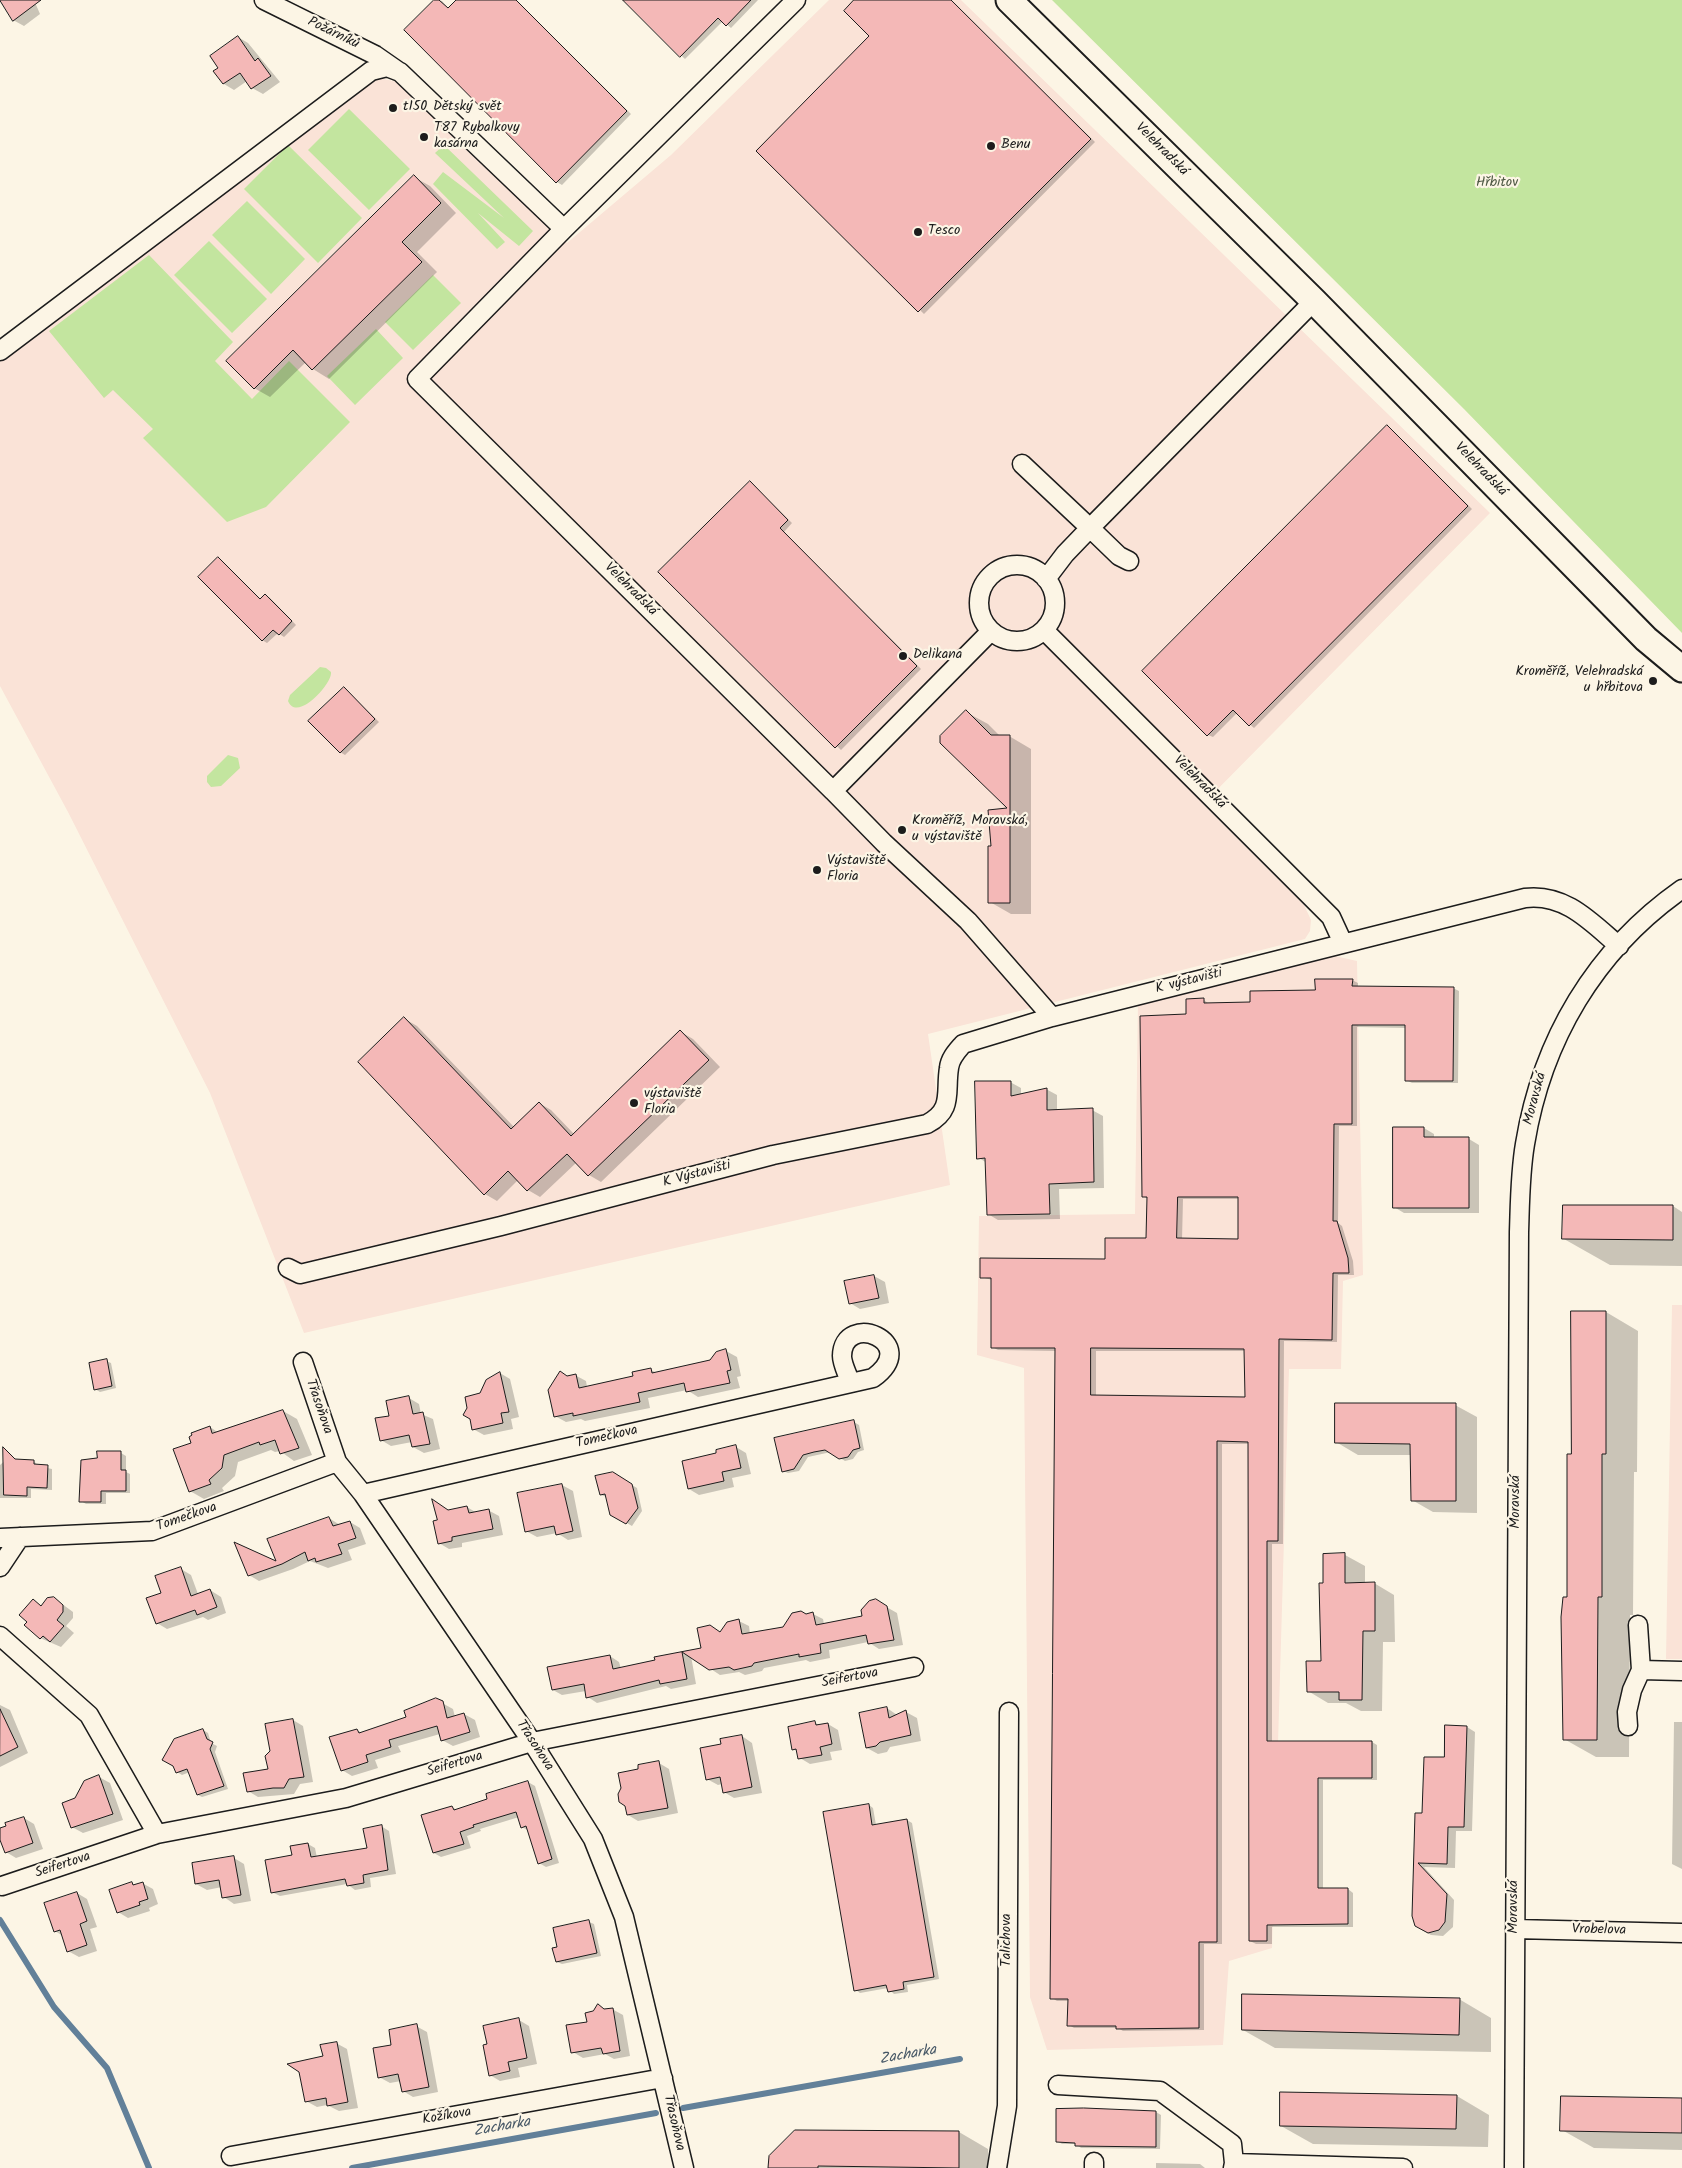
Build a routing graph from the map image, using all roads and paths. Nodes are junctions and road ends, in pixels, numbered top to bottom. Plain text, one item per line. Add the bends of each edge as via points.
1 (264, 0) edge
2 (796, 0) edge
3 (1009, 0) edge
4 (400, 72) junction
5 (564, 229) junction
6 (1314, 301) junction
7 (0, 351) edge
8 (1022, 464) dead end
9 (1090, 528) junction
10 (1129, 561) dead end
11 (1046, 579) junction
12 (1044, 630) junction
13 (991, 632) junction
14 (1646, 639) junction
15 (1682, 669) edge
16 (1682, 683) edge
17 (833, 791) junction
18 (1682, 889) edge
19 (1344, 943) junction
20 (1619, 946) junction
21 (1052, 1017) junction
22 (288, 1268) dead end
23 (302, 1362) dead end
24 (850, 1382) dead end
25 (337, 1462) junction
26 (363, 1494) junction
27 (20, 1536) junction
28 (0, 1538) edge
29 (0, 1567) edge
30 (1638, 1625) dead end
31 (0, 1636) edge
32 (914, 1667) dead end
33 (1641, 1670) junction
34 (1682, 1671) edge
35 (1009, 1712) dead end
36 (1628, 1726) dead end
37 (532, 1742) junction
38 (157, 1834) junction
39 (2, 1886) dead end
40 (1515, 1929) junction
41 (1682, 1934) edge
42 (663, 2078) junction
43 (1058, 2085) dead end
44 (231, 2156) dead end
45 (1234, 2166) edge
46 (684, 2168) edge
47 (997, 2168) edge
48 (1403, 2168) edge
49 (1514, 2168) edge

1 - 4 street, Požárníků via 375,55
2 - 5 street
3 - 6 main road, Velehradská
4 - 5 street, Požárníků
4 - 7 street via 388,67 371,71
5 - 17 street, Velehradská via 417,379
6 - 9 street
6 - 14 main road, Velehradská
8 - 9 street
9 - 10 street via 1119,556
9 - 11 street
11 - 12 street via 1053,591 1055,605
11 - 13 street via 1036,570 1023,566 1009,566 996,571 980,593 982,620
12 - 13 street via 1018,642
12 - 19 street, Velehradská via 1331,917
13 - 17 street
14 - 15 main road, Velehradská
14 - 16 main road, Velehradská
17 - 21 street via 968,921
18 - 20 street, Moravská
19 - 20 street, K výstavišti via 1538,896 1567,904
19 - 21 street, K výstavišti
20 - 40 street, Moravská via 1586,986 1560,1029 1537,1092 1524,1155 1519,1242
21 - 22 street, K Výstavišti via 963,1044 949,1066 948,1101 938,1118 927,1124 773,1155 502,1226 300,1274
23 - 25 street, Třasoňova
24 - 26 street, Tomečkova
25 - 26 street, Třasoňova
25 - 27 street, Tomečkova via 152,1531
26 - 37 street, Třasoňova
27 - 28 street, Tomečkova
27 - 29 street
30 - 33 street
31 - 38 street via 89,1715
32 - 37 street, Seifertova
33 - 34 street
33 - 36 street via 1632,1690 1627,1712
35 - 47 street, Talichova via 1007,2106
37 - 38 street, Seifertova via 346,1798
37 - 42 street, Třasoňova via 575,1808 606,1869 624,1917
38 - 39 street, Seifertova
40 - 41 street, Vrobelova
40 - 49 street, Moravská
42 - 44 street, Kožíkova
42 - 46 street, Třasoňova
43 - 45 street via 1160,2090 1232,2144
45 - 48 street

